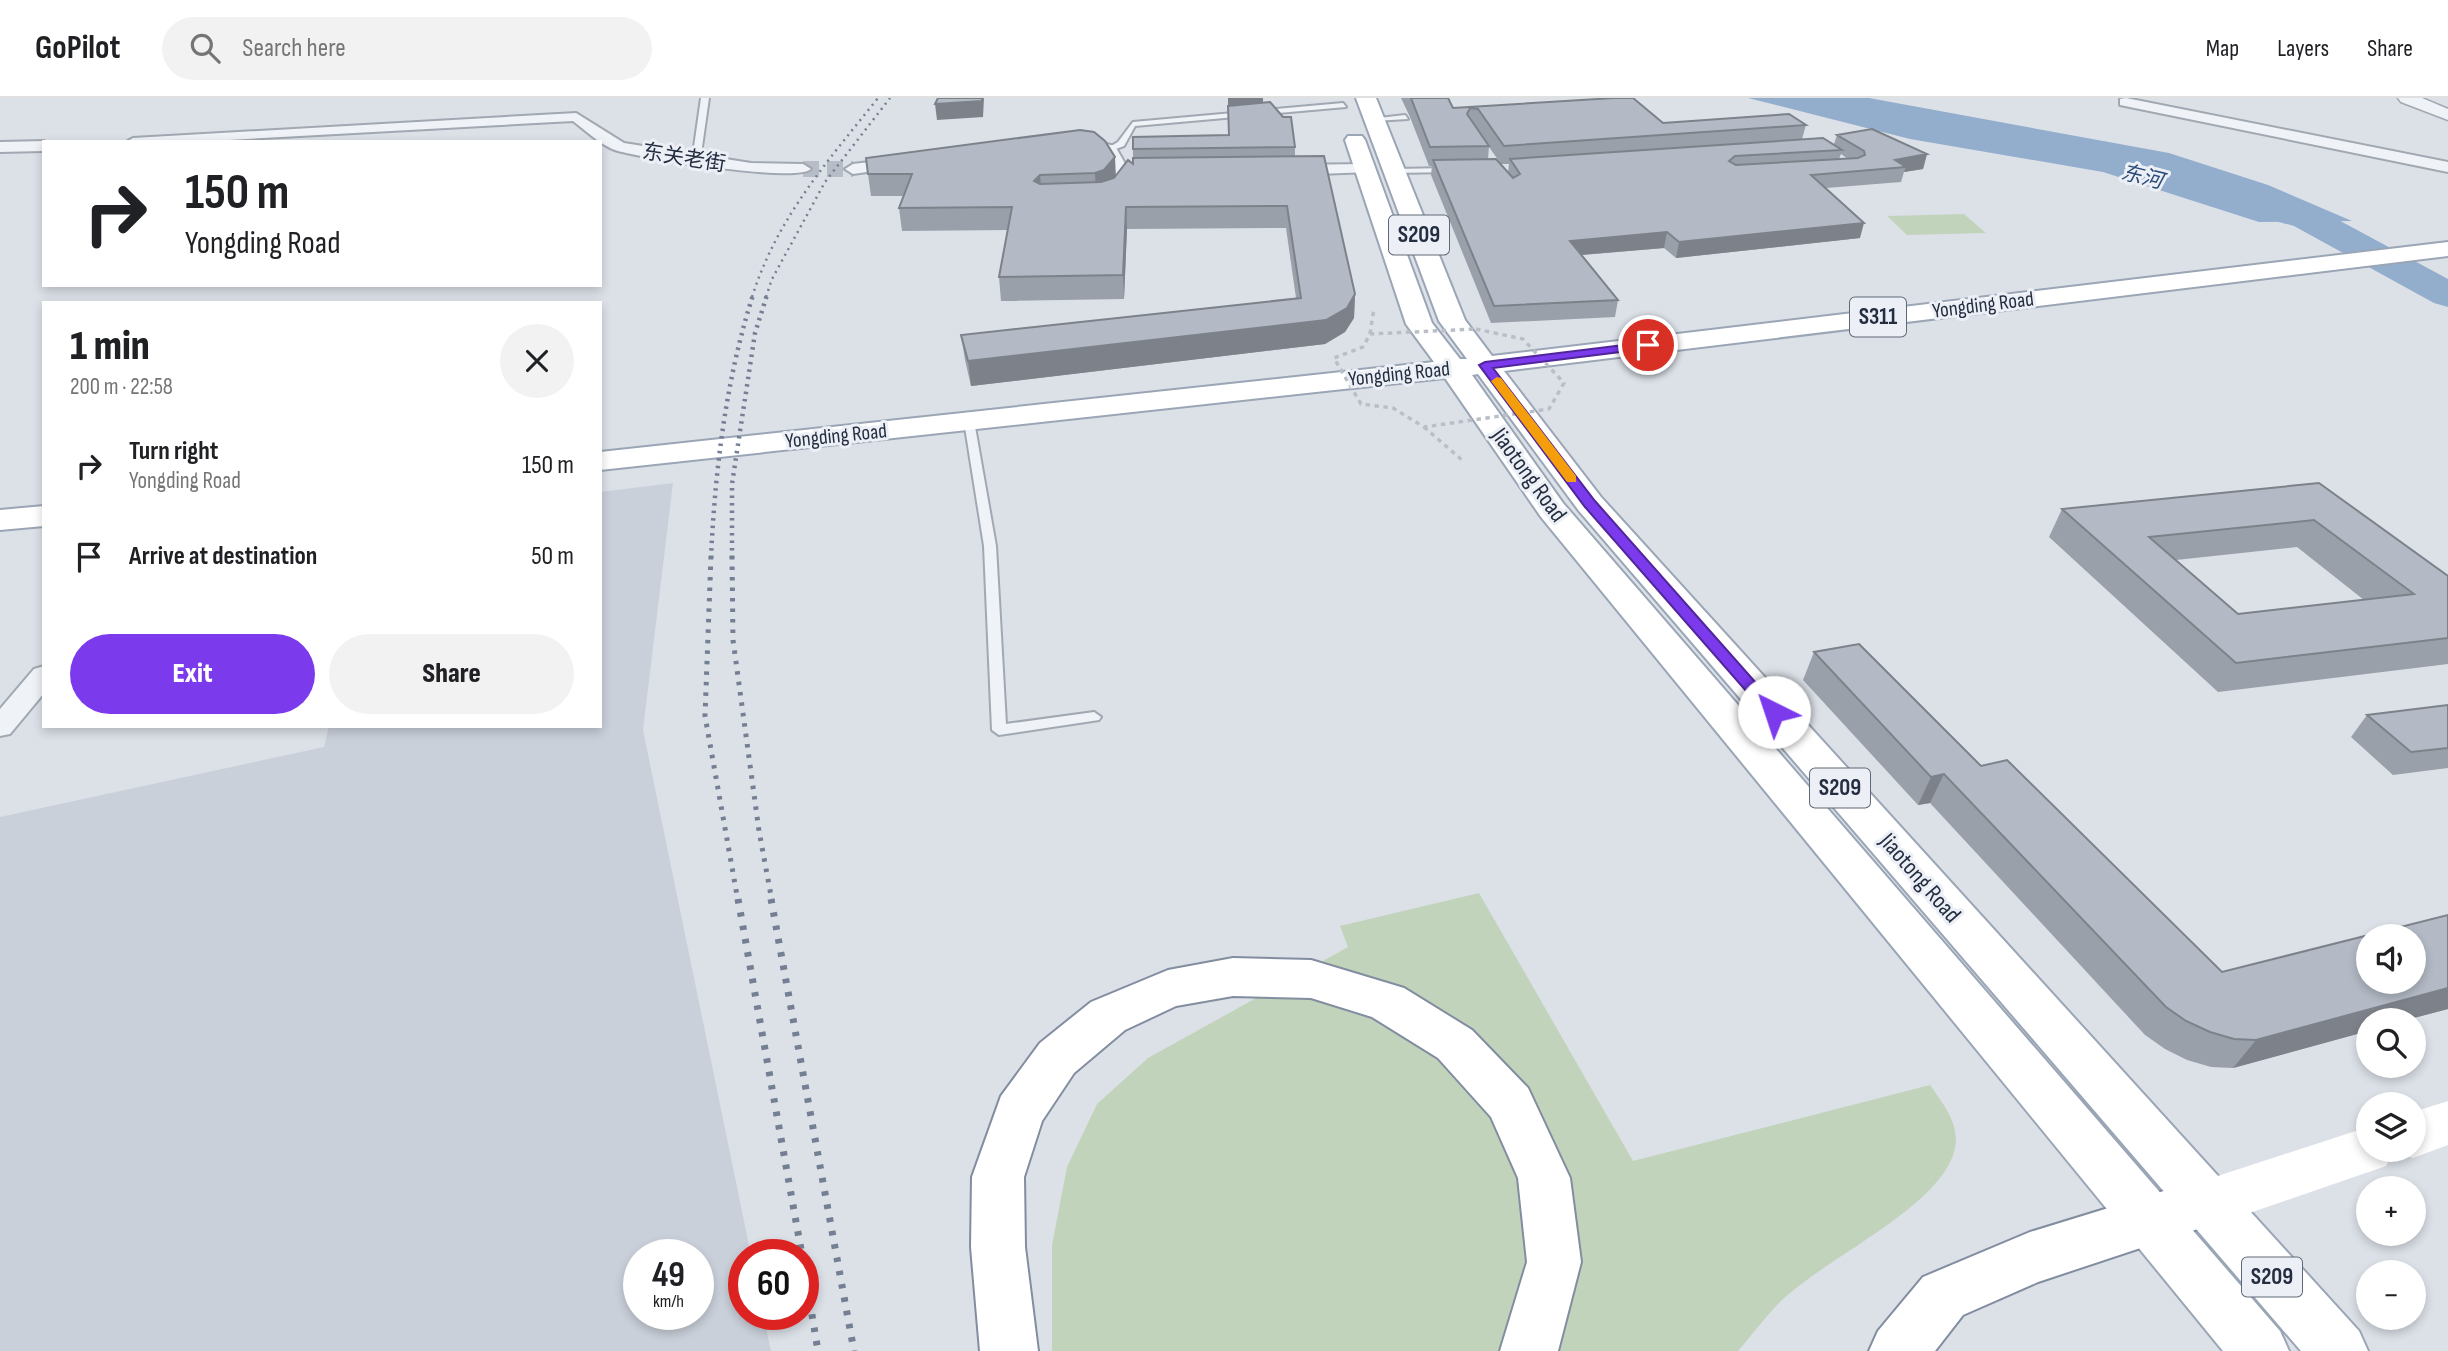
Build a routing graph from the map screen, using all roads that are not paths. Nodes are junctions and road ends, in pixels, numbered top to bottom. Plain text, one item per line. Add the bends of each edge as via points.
1 (578, 98) edge
2 (705, 98) edge
3 (2407, 98) edge
4 (2432, 98) edge
5 (1342, 101) edge
6 (2125, 102) dead end
7 (2448, 105) edge
8 (1370, 108) edge
9 (2448, 116) edge
10 (576, 117) junction
11 (1405, 117) dead end
12 (168, 140) edge
13 (1068, 145) edge
14 (42, 146) edge
15 (0, 147) edge
16 (1110, 149) junction
17 (696, 161) junction
18 (920, 162) edge
19 (2448, 167) edge
20 (803, 169) tunnel mouth
21 (853, 169) tunnel mouth
22 (1366, 169) junction
23 (1269, 170) edge
24 (1460, 170) edge
25 (1394, 171) junction
26 (1173, 172) edge
27 (2448, 249) edge
28 (1468, 367) junction
29 (969, 421) junction
30 (602, 461) edge
31 (42, 516) edge
32 (0, 520) edge
33 (42, 677) edge
34 (1094, 717) dead end
35 (0, 727) edge
36 (2448, 1123) edge
37 (2426, 1131) edge
38 (2356, 1154) edge
39 (2206, 1203) junction
40 (2150, 1222) junction
41 (1009, 1351) edge
42 (1529, 1351) edge
43 (1898, 1351) edge
44 (2260, 1351) edge
45 (2339, 1351) edge

1 - 10 street
2 - 17 lane
3 - 9 street
4 - 7 street
5 - 16 lane via 1133,124 1121,144
5 - 22 main road, Jiaotong Road / S209
6 - 19 street
8 - 11 lane
8 - 25 main road, Jiaotong Road / S209
10 - 12 street
10 - 17 street, 东关老街 via 620,147
13 - 16 street
14 - 15 street
16 - 26 street via 1122,177
17 - 20 street, 东关老街
18 - 21 street
22 - 23 street
22 - 28 main road, Jiaotong Road / S209 via 1419,324
24 - 25 lane
25 - 28 main road, Jiaotong Road / S209
27 - 28 main road, Yongding Road / S311
28 - 29 main road, Yongding Road
28 - 39 main road, Jiaotong Road / S209
28 - 40 main road, Jiaotong Road / S209 via 1469,390 1552,510
29 - 30 main road, Yongding Road
29 - 34 lane via 990,546 999,730
31 - 32 main road
33 - 35 street
36 - 37 main road
38 - 39 main road
39 - 40 main road
39 - 45 main road, Jiaotong Road / S209
40 - 43 main road via 2030,1258 1943,1296
40 - 44 main road, Jiaotong Road / S209
41 - 42 main road via 998,1247 998,1177 1019,1112 1057,1058 1108,1016 1168,989 1233,977 1311,979 1387,1002 1455,1044 1510,1103 1544,1178 1554,1262

